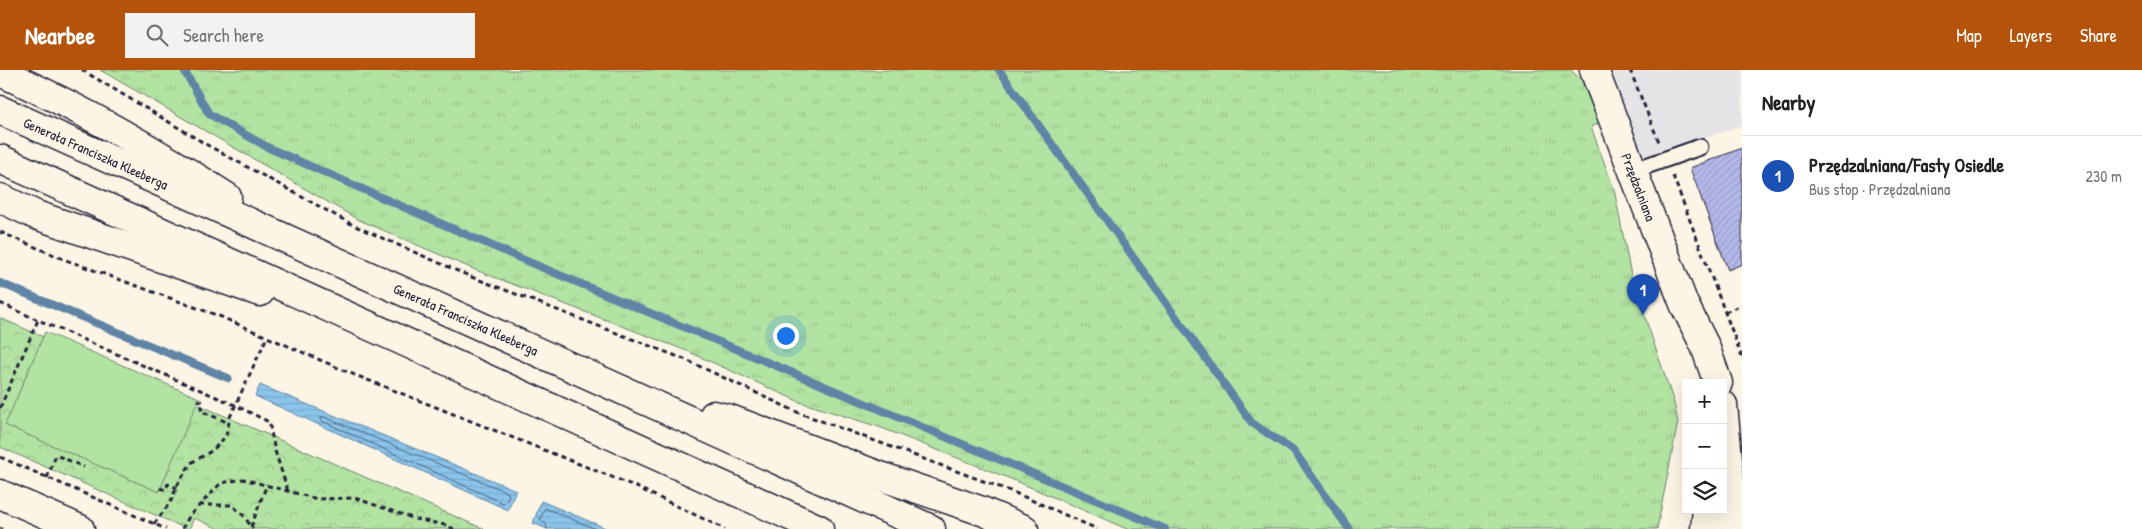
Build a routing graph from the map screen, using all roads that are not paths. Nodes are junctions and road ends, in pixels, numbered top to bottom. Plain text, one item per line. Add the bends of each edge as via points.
1 (1594, 70) edge
2 (0, 72) edge
3 (0, 110) edge
4 (1700, 147) dead end
5 (0, 159) edge
6 (1632, 171) junction
7 (0, 198) edge
8 (302, 245) junction
9 (1684, 304) junction
10 (336, 310) junction
11 (1697, 379) edge
12 (1717, 379) edge
13 (628, 393) junction
14 (1726, 424) edge
15 (1736, 479) edge
16 (0, 494) edge
17 (768, 506) junction
18 (1707, 514) edge
19 (80, 529) edge
20 (802, 529) edge
21 (819, 529) edge
22 (930, 529) edge
23 (1024, 529) edge
24 (1705, 529) edge
25 (1730, 529) edge

1 - 6 main road, Przędzalniana
2 - 8 main road via 59,98 180,167
3 - 8 main road, Generała Franciszka Kleeberga
4 - 6 lane
5 - 10 main road
6 - 9 main road, Przędzalniana
7 - 10 main road via 36,215 247,289
8 - 13 main road, Generała Franciszka Kleeberga
9 - 11 main road, Przędzalniana
9 - 12 main road, Przędzalniana via 1705,346
10 - 17 main road
13 - 22 main road, Generała Franciszka Kleeberga
13 - 23 main road via 730,419
14 - 15 main road
15 - 25 main road
16 - 19 main road
17 - 20 main road
17 - 21 main road
18 - 24 main road

